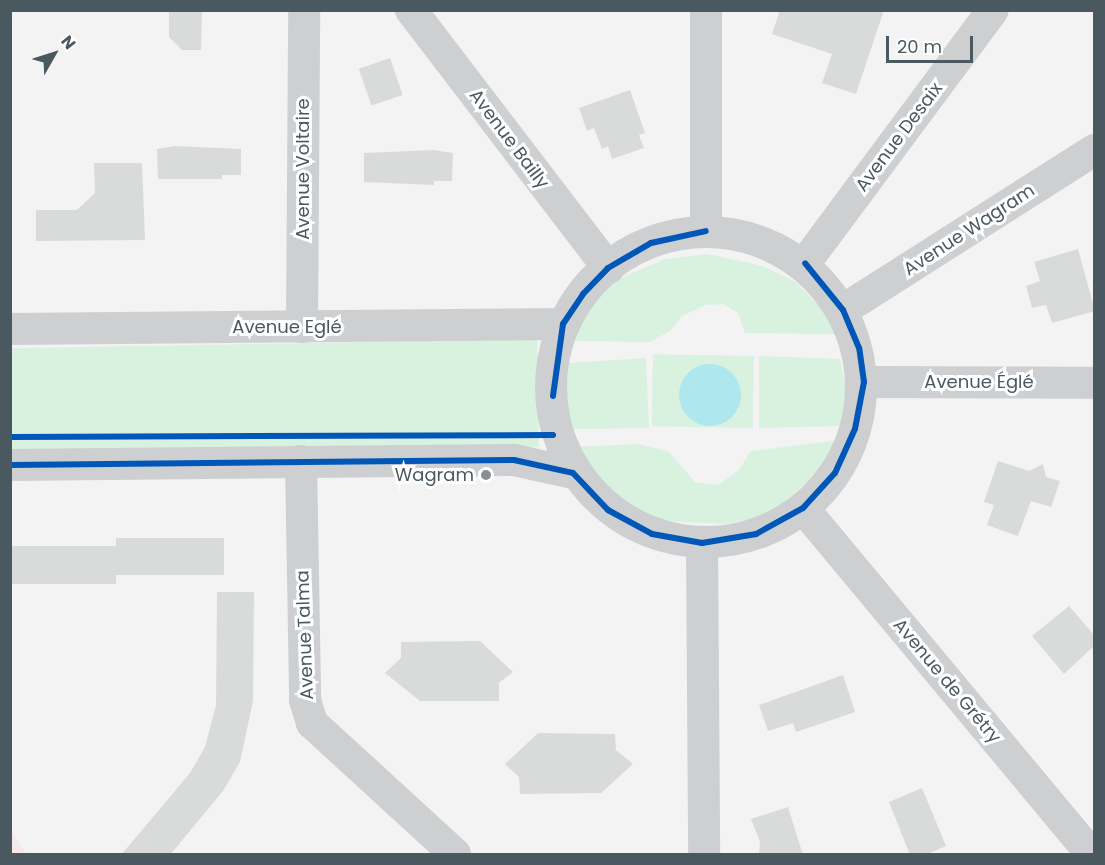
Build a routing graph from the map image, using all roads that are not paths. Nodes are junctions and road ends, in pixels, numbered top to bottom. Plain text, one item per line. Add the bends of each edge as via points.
1 (304, 10) edge
2 (411, 10) edge
3 (706, 10) edge
4 (993, 10) edge
5 (1095, 150) edge
6 (706, 231) junction
7 (805, 263) junction
8 (608, 268) junction
9 (843, 310) junction
10 (563, 324) junction
11 (302, 327) junction
12 (10, 329) edge
13 (864, 382) junction
14 (1095, 383) edge
15 (301, 461) junction
16 (10, 465) edge
17 (573, 473) junction
18 (803, 508) junction
19 (702, 543) junction
20 (455, 855) edge
21 (704, 855) edge
22 (1091, 855) edge

1 - 11 street, Avenue Voltaire
2 - 8 street, Avenue Bailly
3 - 6 street
4 - 7 street, Avenue Desaix
5 - 9 street, Avenue Wagram
6 - 7 street via 759,236
6 - 8 street via 651,243
7 - 9 street
8 - 10 street
9 - 13 street via 859,348
10 - 11 street, Avenue Eglé
10 - 17 street via 556,355 553,435
11 - 12 street, Avenue Eglé
13 - 14 street, Avenue Églé
13 - 18 street via 855,429 835,473
15 - 16 street
15 - 17 street via 514,460
15 - 20 street, Avenue Talma via 305,700 312,723
17 - 19 street via 608,510 652,534
18 - 19 street via 756,534
18 - 22 street, Avenue de Grétry
19 - 21 street

